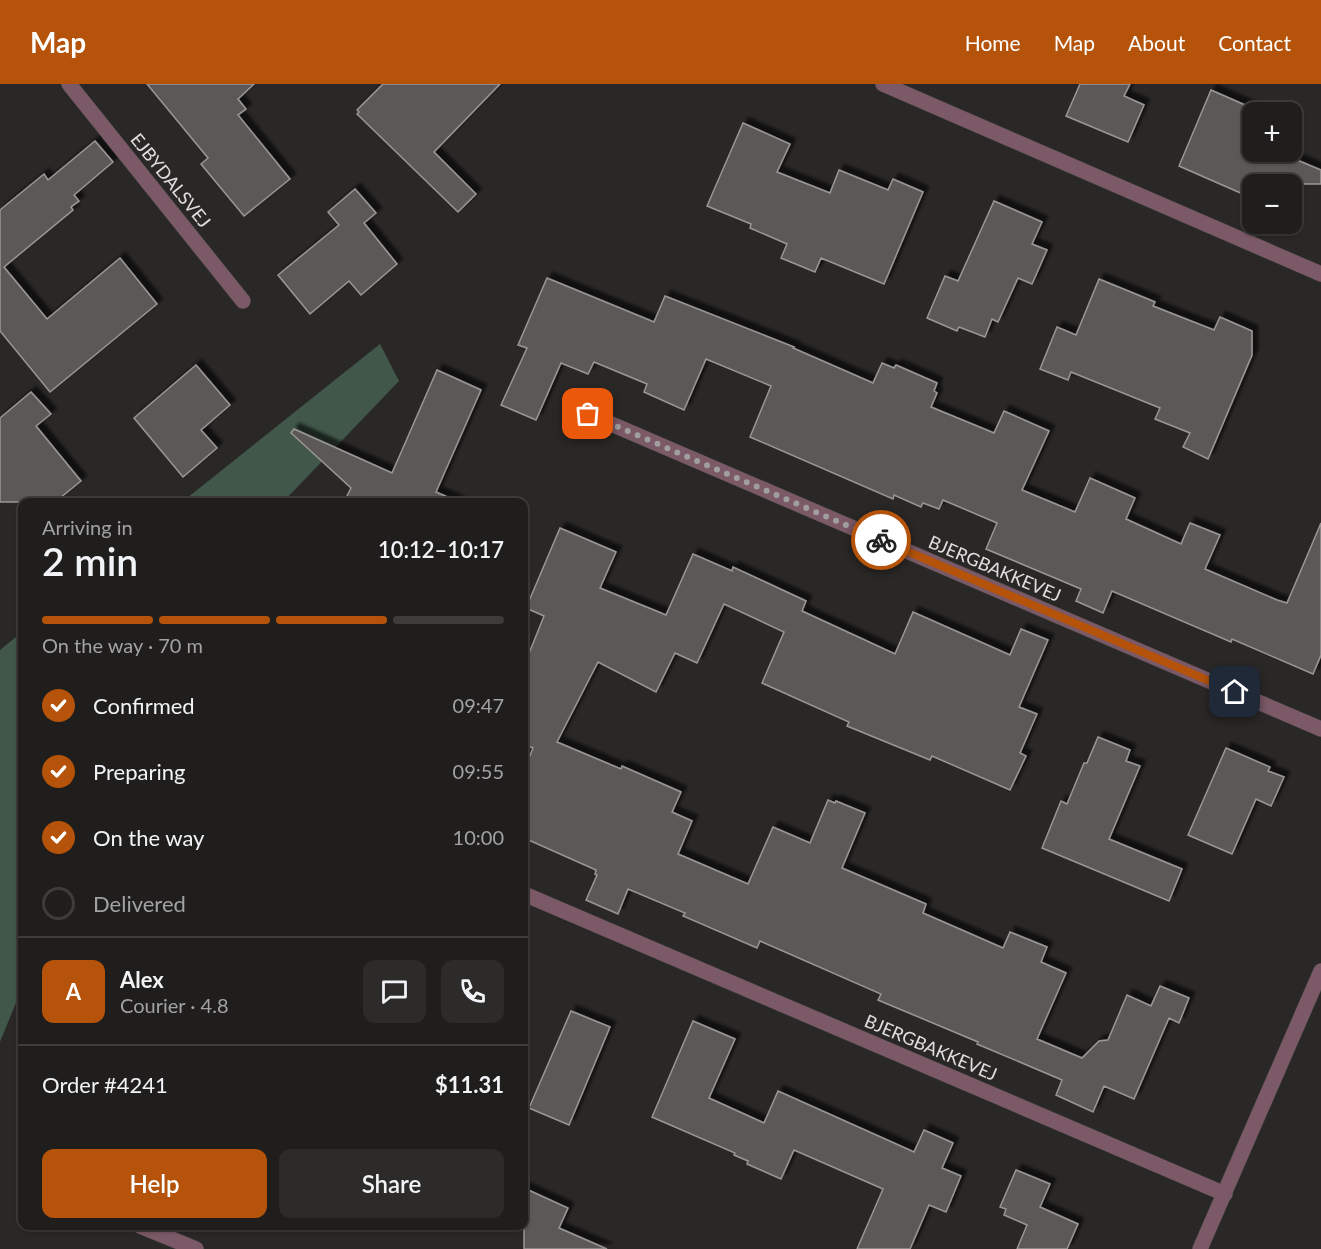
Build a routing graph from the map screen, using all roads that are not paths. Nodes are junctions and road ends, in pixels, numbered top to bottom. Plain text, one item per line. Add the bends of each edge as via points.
1 (69, 84) edge
2 (883, 84) edge
3 (1321, 274) edge
4 (243, 301) dead end
5 (588, 414) dead end
6 (1321, 729) edge
7 (528, 896) edge
8 (1321, 973) edge
9 (1225, 1194) junction
10 (150, 1230) edge
11 (196, 1249) edge
12 (1200, 1249) edge

1 - 4 street, EJBYDALSVEJ
2 - 3 street
5 - 6 street, BJERGBAKKEVEJ
7 - 9 street, BJERGBAKKEVEJ
8 - 9 street
9 - 12 street
10 - 11 street

